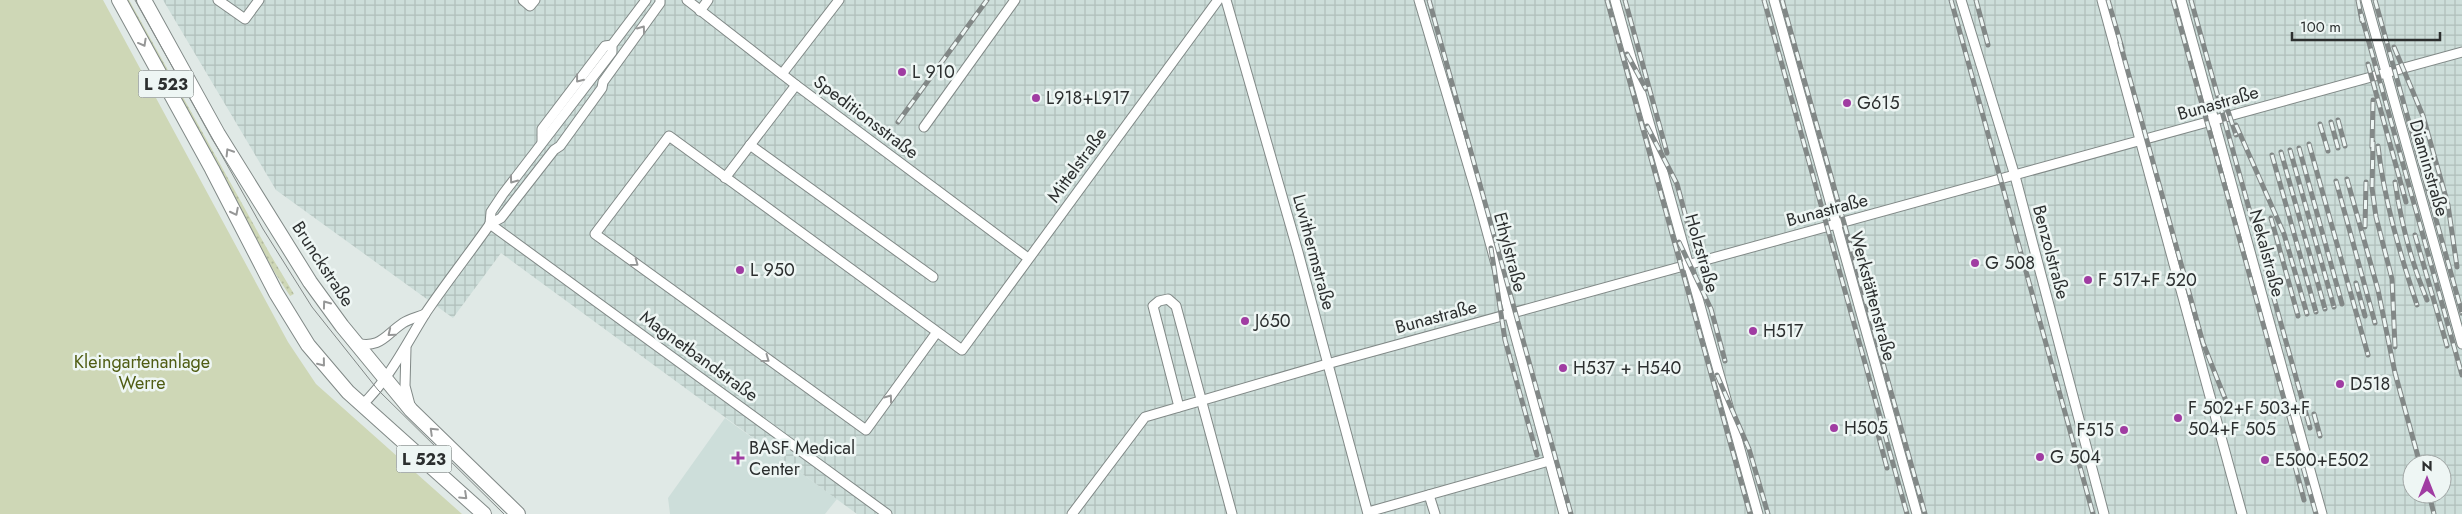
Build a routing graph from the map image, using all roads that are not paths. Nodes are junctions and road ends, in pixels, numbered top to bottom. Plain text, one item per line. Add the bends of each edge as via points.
1 (119, 0) edge
2 (144, 0) edge
3 (218, 0) edge
4 (259, 0) edge
5 (646, 0) edge
6 (660, 0) edge
7 (687, 0) edge
8 (708, 0) edge
9 (839, 0) edge
10 (1015, 0) edge
11 (1218, 0) edge
12 (1226, 0) edge
13 (1419, 0) edge
14 (1615, 0) edge
15 (1774, 0) edge
16 (1962, 0) edge
17 (2102, 0) edge
18 (2181, 0) edge
19 (2366, 0) edge
20 (700, 10) junction
21 (612, 48) junction
22 (627, 49) junction
23 (2462, 52) edge
24 (2386, 73) junction
25 (782, 74) junction
26 (796, 85) junction
27 (2214, 121) junction
28 (924, 127) dead end
29 (542, 141) junction
30 (2140, 142) junction
31 (750, 145) junction
32 (554, 150) junction
33 (2014, 176) junction
34 (724, 178) junction
35 (490, 224) junction
36 (1837, 224) junction
37 (1028, 258) junction
38 (1688, 265) junction
39 (933, 276) dead end
40 (425, 314) junction
41 (1510, 314) junction
42 (937, 332) junction
43 (355, 343) junction
44 (2462, 344) edge
45 (406, 346) junction
46 (1327, 364) junction
47 (385, 380) junction
48 (1201, 401) junction
49 (362, 405) junction
50 (1179, 407) junction
51 (411, 410) junction
52 (1549, 461) junction
53 (1430, 495) junction
54 (1368, 513) edge
55 (484, 514) edge
56 (518, 514) edge
57 (887, 514) edge
58 (1072, 514) edge
59 (1232, 514) edge
60 (1435, 514) edge
61 (1564, 514) edge
62 (1758, 514) edge
63 (1917, 514) edge
64 (2104, 514) edge
65 (2242, 514) edge
66 (2322, 514) edge

1 -> 49 main road, L 523 via 297,328 323,365
43 -> 2 main road, Brunckstraße / L 523 via 310,282 218,134
3 - 4 street via 245,19
5 - 21 street
22 -> 6 street
7 - 20 street, Speditionsstraße
8 - 20 street
9 - 25 street
10 - 28 street
11 - 37 street, Mittelstraße
12 - 46 street, Luvithermstraße
13 - 41 street, Ethylstraße
14 - 38 street, Holzstraße
15 - 36 street, Werkstättenstraße
16 - 33 street, Benzolstraße
17 - 30 street
18 - 27 street, Nekalstraße
19 - 24 street, Diaminstraße
20 - 25 street, Speditionsstraße
21 - 22 street
21 - 29 street via 605,46 564,99 542,129
22 - 32 street via 602,88
23 - 24 street, Bunastraße
24 - 27 street, Bunastraße
24 - 44 street, Diaminstraße
25 - 26 street, Speditionsstraße
26 - 31 street
26 - 37 street, Speditionsstraße
27 - 30 street, Bunastraße
27 - 66 street, Nekalstraße
29 - 32 street
29 -> 35 street via 491,212
30 - 33 street, Bunastraße
30 - 65 street
31 - 34 street
31 - 39 street
32 - 35 street via 501,218
33 - 36 street, Bunastraße
33 - 64 street, Benzolstraße
34 - 42 street
34 -> 42 street via 669,136 595,234 866,430
35 - 40 street
35 - 57 street, Magnetbandstraße
36 - 38 street, Bunastraße
36 - 63 street, Werkstättenstraße
37 - 42 street, Mittelstraße via 962,350
38 - 41 street, Bunastraße
38 - 62 street, Holzstraße
40 -> 43 street via 403,323 377,343
40 - 45 street
41 - 46 street, Bunastraße
41 - 52 street, Ethylstraße
43 - 47 main road, Brunckstraße / L 523
45 - 47 street
45 - 51 street via 405,386
46 - 48 street, Bunastraße
46 - 54 street, Luvithermstraße
47 - 49 street
47 - 51 main road, Brunckstraße / L 523
48 - 50 street, Bunastraße
48 - 50 street via 1176,306 1168,299 1159,301 1153,306 1154,315
48 - 59 street
49 -> 55 main road, L 523
50 - 58 street, Bunastraße via 1145,417
56 -> 51 main road, Brunckstraße / L 523
52 - 53 street
52 - 61 street, Ethylstraße
53 - 54 street
53 - 60 street

